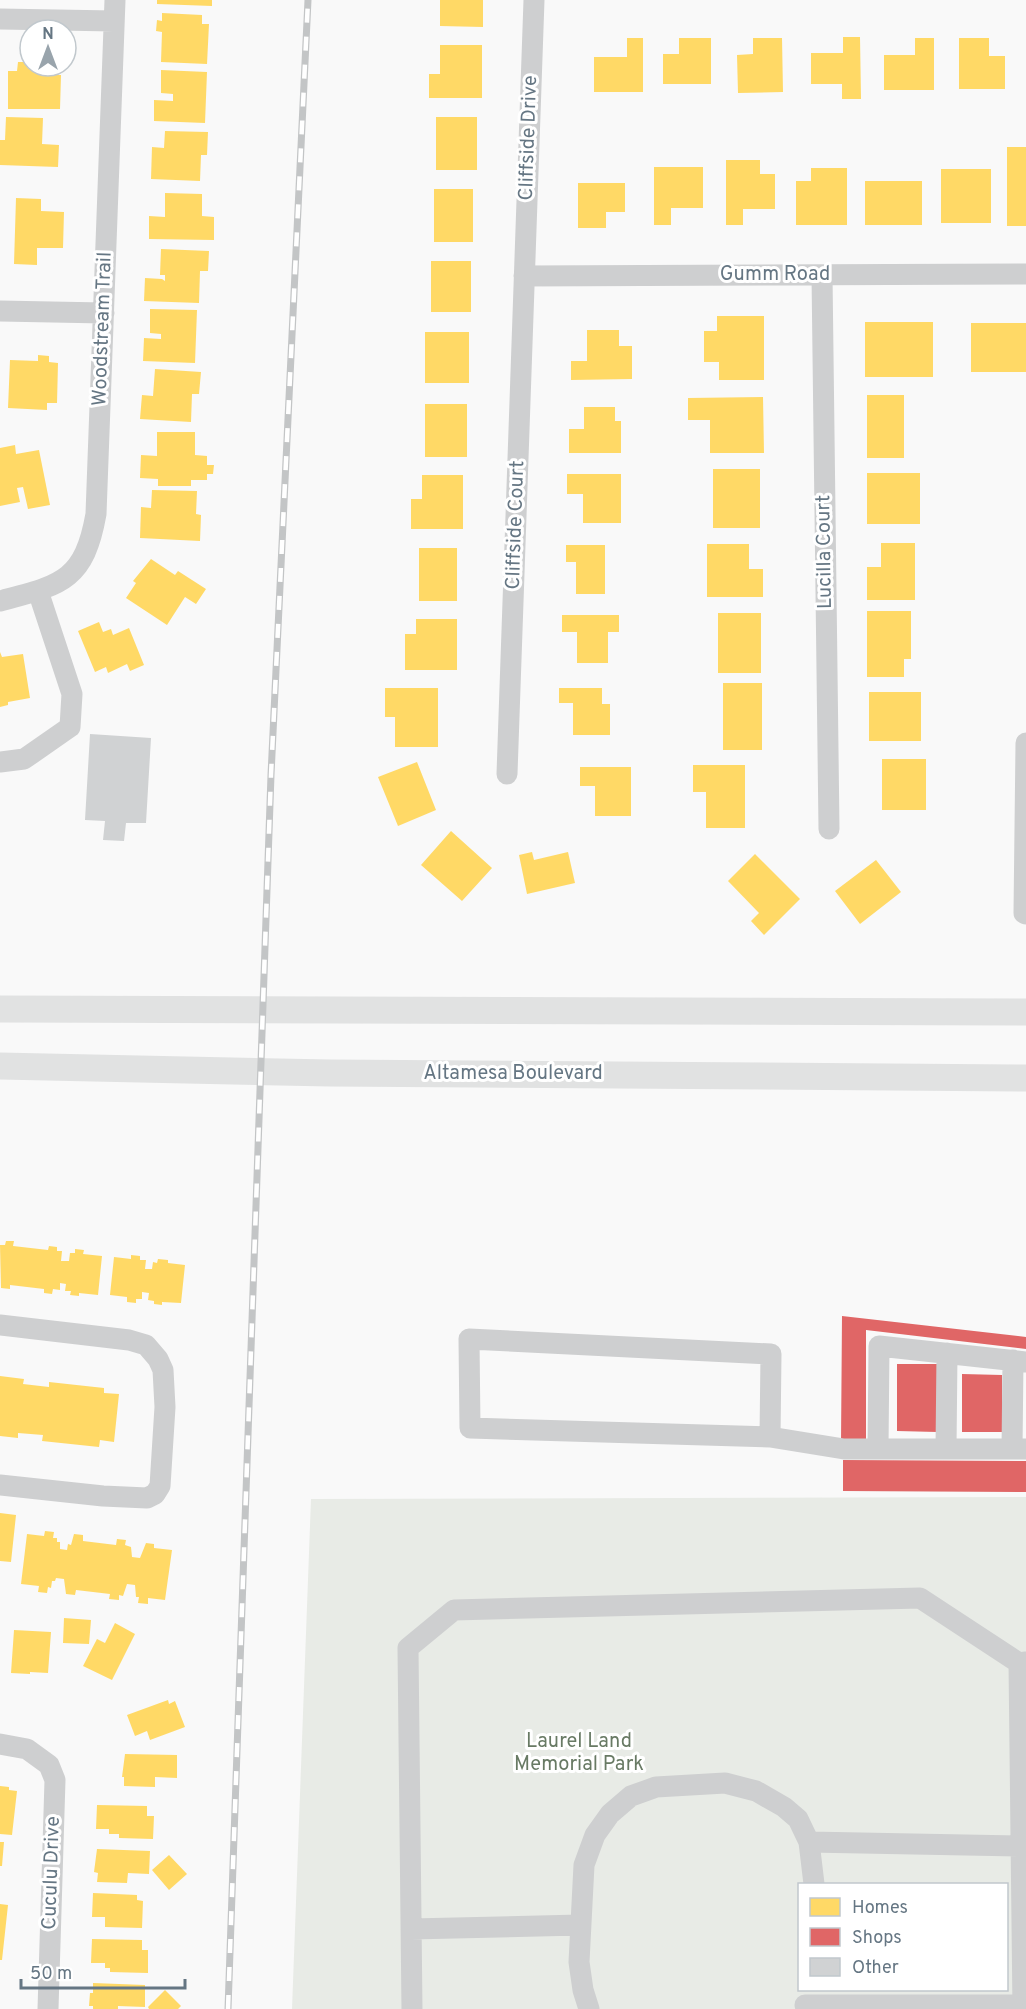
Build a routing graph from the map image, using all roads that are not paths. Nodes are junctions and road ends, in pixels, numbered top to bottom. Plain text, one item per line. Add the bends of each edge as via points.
1 (534, 0) edge
2 (114, 10) edge
3 (0, 20) edge
4 (1026, 274) edge
5 (822, 275) junction
6 (524, 276) junction
7 (0, 311) edge
8 (104, 313) junction
9 (38, 591) junction
10 (0, 601) edge
11 (1026, 743) edge
12 (0, 762) edge
13 (507, 774) dead end
14 (829, 829) dead end
15 (1026, 914) edge
16 (0, 1009) edge
17 (1026, 1012) edge
18 (0, 1066) edge
19 (1026, 1078) edge
20 (0, 1325) edge
21 (947, 1353) junction
22 (1019, 1361) edge
23 (770, 1437) junction
24 (878, 1449) junction
25 (946, 1449) junction
26 (1019, 1449) edge
27 (0, 1485) edge
28 (1022, 1662) edge
29 (0, 1744) edge
30 (809, 1842) junction
31 (1022, 1845) junction
32 (814, 1883) edge
33 (580, 1925) junction
34 (411, 1929) junction
35 (1024, 1933) edge
36 (806, 2001) edge
37 (1023, 2007) edge
38 (48, 2009) edge
39 (412, 2009) edge
40 (589, 2009) edge

1 - 6 street, Cliffside Drive
2 - 3 street
2 - 8 street, Woodstream Trail
4 - 5 street, Gumm Road
5 - 6 street, Gumm Road
5 - 14 street, Lucilla Court
6 - 13 street, Cliffside Court
7 - 8 street
8 - 9 street, Woodstream Trail via 92,538 77,568 64,580
9 - 10 street, Woodstream Trail
9 - 12 street via 72,694 70,727 24,759
11 - 15 street
16 - 17 main road
18 - 19 main road, Altamesa Boulevard via 330,1073
20 - 27 street via 146,1345 163,1370 165,1407 160,1486 147,1498
21 - 22 street
21 - 24 street via 879,1346
21 - 25 street
22 - 26 street
23 - 23 street via 470,1428 469,1339 771,1354
23 - 24 street via 844,1449
24 - 25 street
25 - 26 street
28 - 31 street
28 - 34 street via 920,1599 454,1610 408,1648
29 - 38 street, Cuculu Drive via 27,1749 50,1764 55,1780
30 - 31 street
30 - 32 street
30 - 33 street via 798,1820 784,1807 746,1788 725,1783 687,1784 656,1787 631,1796 610,1814 595,1835 584,1865
31 - 35 street
33 - 34 street
33 - 40 street via 579,1962
34 - 39 street
35 - 37 street
36 - 37 street

